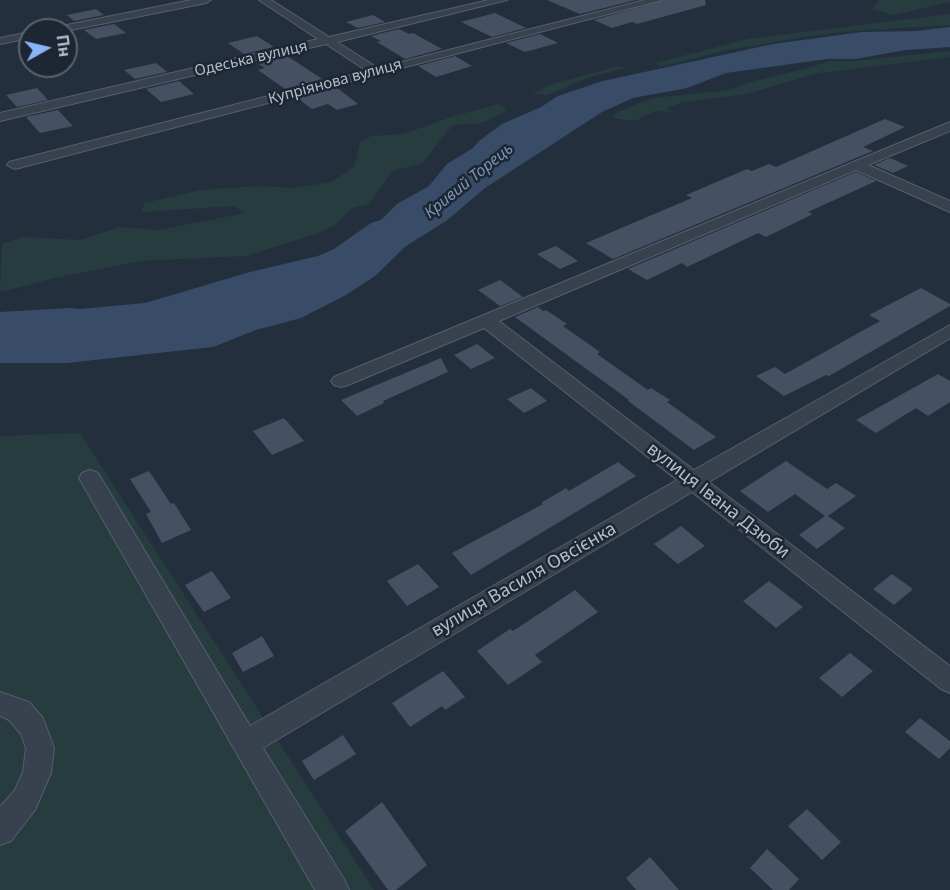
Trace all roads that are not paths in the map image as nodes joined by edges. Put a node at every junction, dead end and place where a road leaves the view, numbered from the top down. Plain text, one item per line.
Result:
1 (206, 0) edge
2 (264, 0) edge
3 (502, 0) edge
4 (649, 1) edge
5 (78, 26) edge
6 (18, 37) edge
7 (0, 41) edge
8 (329, 41) junction
9 (375, 71) junction
10 (0, 117) edge
11 (950, 126) edge
12 (14, 165) dead end
13 (856, 165) junction
14 (950, 207) edge
15 (486, 320) junction
16 (950, 330) edge
17 (341, 381) dead end
18 (90, 478) dead end
19 (693, 481) junction
20 (950, 681) edge
21 (0, 704) edge
22 (244, 744) junction
23 (0, 830) edge
24 (333, 890) edge

1 - 5 street
2 - 8 street
3 - 8 street, Одеська вулиця
4 - 9 street, Купріянова вулиця
6 - 7 street
8 - 9 street
8 - 10 street, Одеська вулиця
9 - 12 street, Купріянова вулиця
11 - 13 street
13 - 14 street
13 - 15 street
15 - 17 street
15 - 19 street, вулиця Івана Дзюби
16 - 19 street, вулиця Василя Овсієнка
18 - 22 street
19 - 20 street, вулиця Івана Дзюби
19 - 22 street, вулиця Василя Овсієнка
21 - 23 street
22 - 24 street

